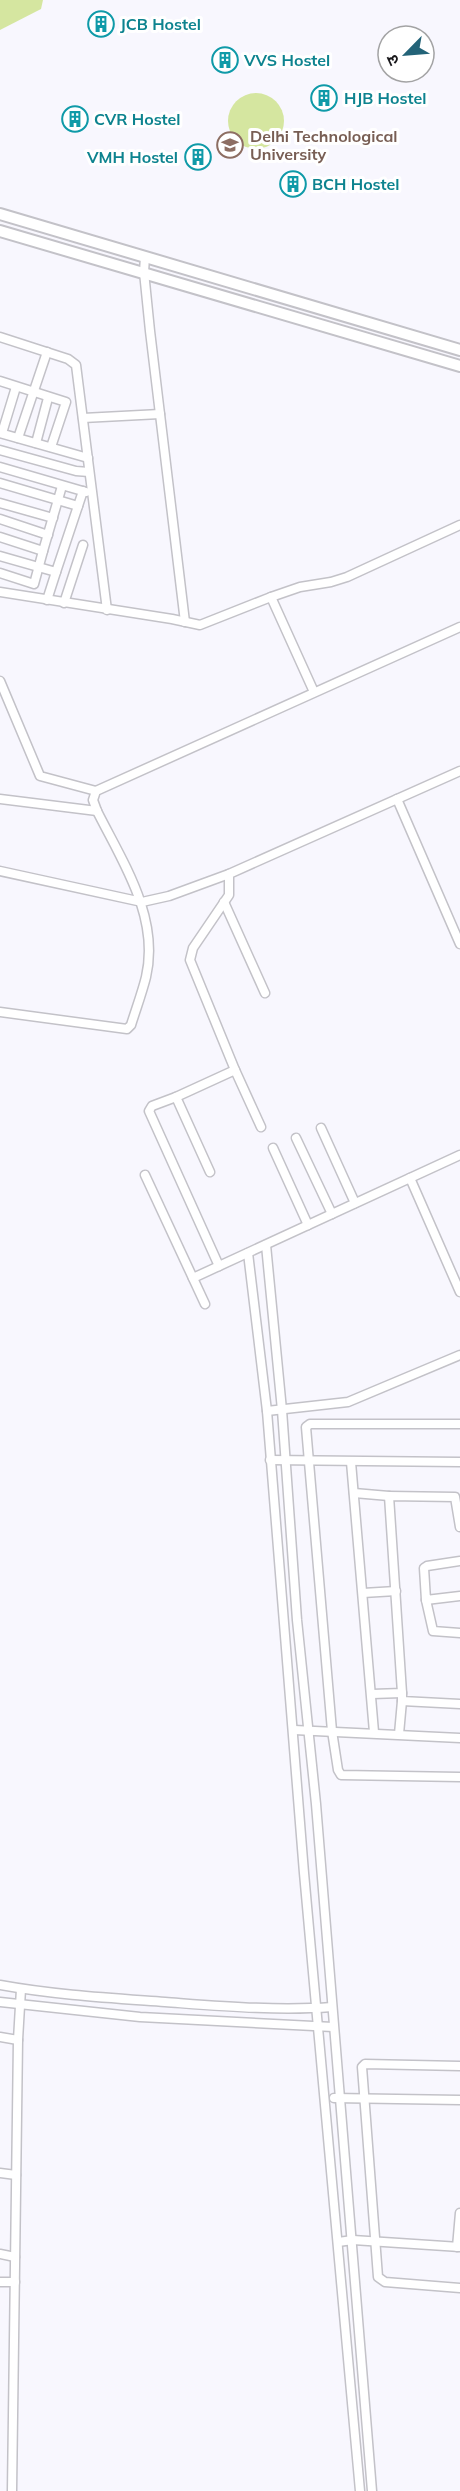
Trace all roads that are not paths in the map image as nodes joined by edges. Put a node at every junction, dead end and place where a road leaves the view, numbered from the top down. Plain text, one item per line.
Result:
1 (0, 214) edge
2 (0, 231) edge
3 (145, 257) junction
4 (144, 272) junction
5 (0, 338) edge
6 (460, 350) edge
7 (47, 352) junction
8 (460, 366) edge
9 (0, 381) edge
10 (16, 387) junction
11 (33, 393) junction
12 (48, 398) junction
13 (81, 398) junction
14 (66, 402) junction
15 (160, 414) junction
16 (83, 418) junction
17 (1, 433) edge
18 (18, 438) junction
19 (36, 443) junction
20 (51, 447) junction
21 (0, 450) edge
22 (88, 458) junction
23 (0, 467) edge
24 (89, 472) junction
25 (2, 483) edge
26 (62, 486) junction
27 (83, 491) junction
28 (92, 494) junction
29 (0, 501) edge
30 (58, 501) junction
31 (78, 506) junction
32 (53, 518) junction
33 (0, 519) edge
34 (460, 525) edge
35 (48, 535) junction
36 (0, 537) edge
37 (83, 545) dead end
38 (43, 551) junction
39 (0, 556) edge
40 (40, 568) junction
41 (56, 572) junction
42 (0, 573) edge
43 (34, 584) junction
44 (0, 592) edge
45 (29, 597) junction
46 (271, 597) junction
47 (47, 600) junction
48 (64, 603) junction
49 (107, 610) junction
50 (185, 622) junction
51 (460, 627) edge
52 (0, 681) edge
53 (315, 692) junction
54 (460, 771) edge
55 (96, 791) junction
56 (0, 798) edge
57 (397, 799) junction
58 (97, 811) junction
59 (0, 870) edge
60 (229, 877) junction
61 (141, 902) junction
62 (224, 902) junction
63 (460, 944) edge
64 (265, 993) dead end
65 (0, 1012) edge
66 (234, 1070) junction
67 (176, 1097) junction
68 (261, 1127) dead end
69 (321, 1128) dead end
70 (296, 1138) dead end
71 (273, 1148) dead end
72 (460, 1155) edge
73 (210, 1172) dead end
74 (145, 1175) dead end
75 (410, 1178) junction
76 (355, 1203) junction
77 (332, 1214) junction
78 (308, 1225) junction
79 (266, 1245) junction
80 (248, 1253) junction
81 (219, 1266) junction
82 (193, 1278) junction
83 (460, 1292) edge
84 (205, 1304) dead end
85 (460, 1355) edge
86 (282, 1410) junction
87 (267, 1411) junction
88 (460, 1424) edge
89 (270, 1460) junction
90 (284, 1462) junction
91 (309, 1462) junction
92 (351, 1462) junction
93 (460, 1462) edge
94 (354, 1493) junction
95 (389, 1496) junction
96 (458, 1497) edge
97 (460, 1527) edge
98 (460, 1561) edge
99 (396, 1591) junction
100 (363, 1593) junction
101 (460, 1596) edge
102 (426, 1600) junction
103 (460, 1633) edge
104 (372, 1694) junction
105 (402, 1697) junction
106 (460, 1704) edge
107 (294, 1730) junction
108 (308, 1731) junction
109 (332, 1731) junction
110 (374, 1732) junction
111 (399, 1734) junction
112 (460, 1738) edge
113 (460, 1777) edge
114 (0, 1985) edge
115 (21, 1989) junction
116 (0, 2002) edge
117 (19, 2006) junction
118 (332, 2007) junction
119 (318, 2008) junction
120 (333, 2027) junction
121 (319, 2028) junction
122 (0, 2037) edge
123 (18, 2040) junction
124 (460, 2066) edge
125 (326, 2098) junction
126 (338, 2098) junction
127 (364, 2098) junction
128 (460, 2100) edge
129 (0, 2173) edge
130 (16, 2175) junction
131 (460, 2213) edge
132 (353, 2240) junction
133 (339, 2242) junction
134 (374, 2242) junction
135 (459, 2247) edge
136 (0, 2254) edge
137 (15, 2257) junction
138 (0, 2282) edge
139 (15, 2282) junction
140 (460, 2288) edge
141 (12, 2491) edge
142 (360, 2491) edge
143 (372, 2491) edge

1 - 3 street
2 - 4 street
3 - 4 street
3 - 6 street
4 - 8 street
4 - 15 street
5 - 7 street
7 - 11 street
7 - 13 street
9 - 10 street
10 - 11 street
10 - 17 street
11 - 12 street
11 - 18 street
12 - 14 street
12 - 19 street
13 - 14 street
13 - 16 street
14 - 20 street
15 - 16 street
15 - 50 street
16 - 22 street
17 - 18 street
18 - 19 street
19 - 20 street
20 - 22 street
21 - 24 street
22 - 24 street
23 - 26 street
24 - 28 street
25 - 29 street
25 - 30 street
26 - 27 street
26 - 30 street
27 - 28 street
27 - 31 street
28 - 49 street
29 - 32 street
30 - 31 street
30 - 32 street
31 - 41 street
32 - 35 street
33 - 35 street
34 - 46 street
35 - 38 street
36 - 38 street
37 - 48 street
38 - 40 street
39 - 40 street
40 - 41 street
40 - 43 street
41 - 47 street
42 - 43 street
43 - 45 street
44 - 45 street
45 - 47 street
46 - 50 street
46 - 53 street
47 - 48 street
48 - 49 street
49 - 50 street
51 - 53 street
52 - 55 street
53 - 55 street
54 - 57 street
55 - 58 street
56 - 58 street
57 - 60 street
57 - 63 street
58 - 61 street
59 - 61 street
60 - 61 street
60 - 62 street
61 - 65 street
62 - 64 street
62 - 66 street
66 - 67 street
66 - 68 street
67 - 73 street
67 - 81 street
69 - 76 street
70 - 77 street
71 - 78 street
72 - 75 street
74 - 82 street
75 - 76 street
75 - 83 street
76 - 77 street
77 - 78 street
78 - 79 street
79 - 80 street
79 - 86 street
80 - 81 street
80 - 87 street
81 - 82 street
82 - 84 street
85 - 86 street
86 - 87 street
86 - 90 street
87 - 89 street
88 - 91 street
89 - 90 street
89 - 107 street
90 - 91 street
90 - 108 street
91 - 92 street
91 - 109 street
92 - 93 street
92 - 94 street
94 - 95 street
94 - 100 street
95 - 96 street
95 - 99 street
96 - 97 street
98 - 102 street
99 - 100 street
99 - 105 street
100 - 104 street
101 - 102 street
102 - 103 street
104 - 105 street
104 - 110 street
105 - 106 street
105 - 111 street
107 - 108 street
107 - 119 street
108 - 109 street
108 - 118 street
109 - 110 street
109 - 113 street
110 - 111 street
111 - 112 street
114 - 115 street
115 - 117 street
115 - 119 street
116 - 117 street
117 - 121 street
117 - 123 street
118 - 119 street
118 - 120 street
119 - 121 street
120 - 121 street
120 - 126 street
121 - 125 street
122 - 123 street
123 - 130 street
124 - 127 street
125 - 126 street
125 - 133 street
126 - 127 street
126 - 132 street
127 - 128 street
127 - 134 street
129 - 130 street
130 - 137 street
131 - 135 street
132 - 133 street
132 - 134 street
132 - 143 street
133 - 142 street
134 - 135 street
134 - 140 street
136 - 137 street
137 - 139 street
138 - 139 street
139 - 141 street

